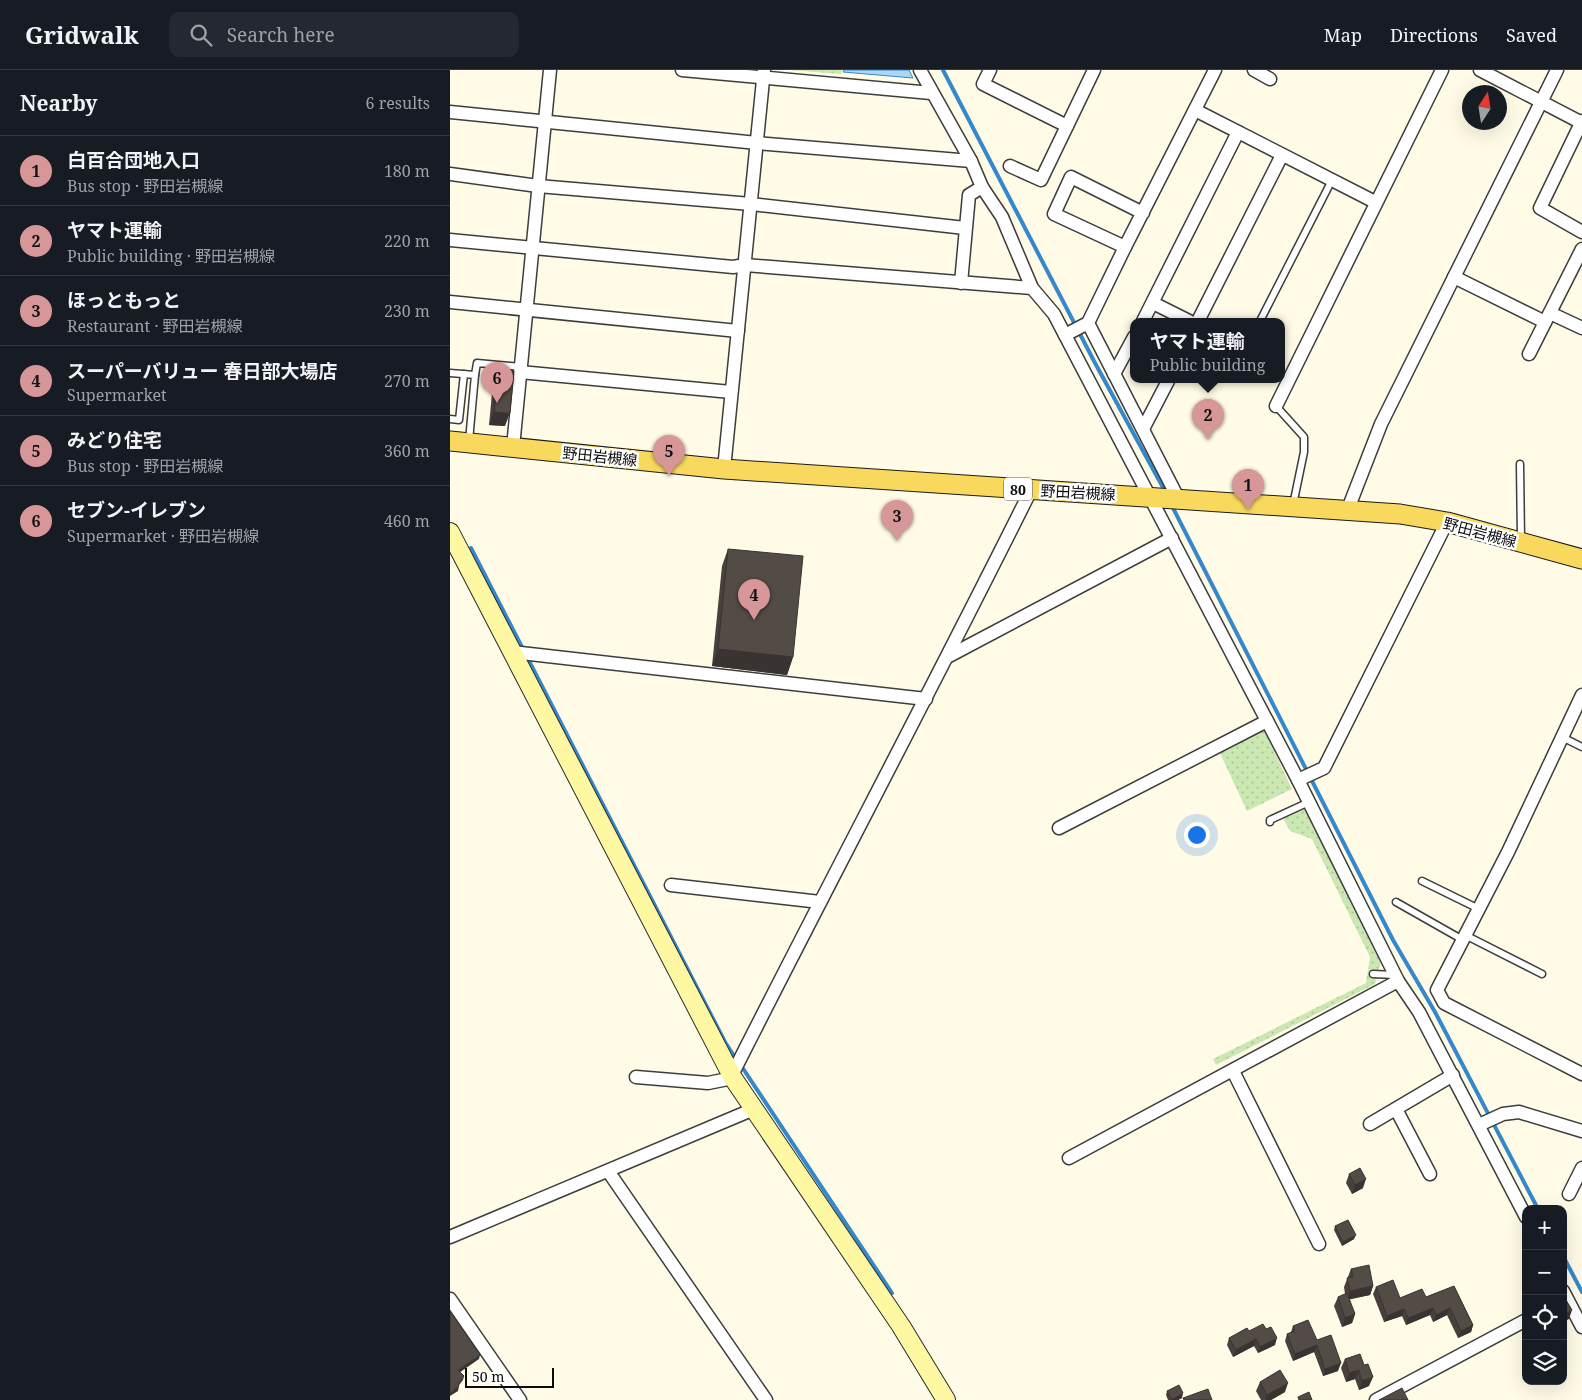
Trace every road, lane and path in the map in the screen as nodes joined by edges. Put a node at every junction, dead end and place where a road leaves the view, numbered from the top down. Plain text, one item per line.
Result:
1 (550, 70) edge
2 (682, 70) edge
3 (920, 70) edge
4 (990, 70) edge
5 (1094, 70) edge
6 (1215, 70) edge
7 (1254, 70) edge
8 (1442, 70) edge
9 (1480, 70) edge
10 (1557, 70) edge
11 (764, 74) edge
12 (1270, 78) dead end
13 (932, 93) junction
14 (1540, 102) junction
15 (1195, 110) junction
16 (450, 112) edge
17 (545, 122) junction
18 (1582, 122) edge
19 (1067, 126) junction
20 (1238, 132) junction
21 (757, 143) junction
22 (1282, 155) junction
23 (971, 161) junction
24 (1010, 166) dead end
25 (450, 174) edge
26 (1332, 180) junction
27 (538, 186) junction
28 (982, 187) junction
29 (1375, 202) junction
30 (751, 204) junction
31 (1143, 214) junction
32 (966, 228) junction
33 (1582, 232) edge
34 (450, 240) edge
35 (532, 247) junction
36 (1125, 247) junction
37 (1582, 249) edge
38 (744, 265) junction
39 (1454, 277) junction
40 (961, 283) junction
41 (1032, 288) junction
42 (450, 302) edge
43 (1153, 303) junction
44 (526, 309) junction
45 (1145, 318) edge
46 (1183, 318) edge
47 (1200, 318) edge
48 (1262, 318) edge
49 (1547, 318) junction
50 (1088, 323) junction
51 (1582, 328) edge
52 (738, 331) junction
53 (1065, 334) junction
54 (1130, 344) edge
55 (1529, 354) dead end
56 (520, 370) junction
57 (1286, 372) edge
58 (450, 373) edge
59 (464, 374) junction
60 (1114, 374) junction
61 (476, 375) junction
62 (1167, 383) edge
63 (1283, 383) edge
64 (732, 392) junction
65 (1276, 406) joint
66 (450, 419) edge
67 (1143, 430) junction
68 (459, 442) edge
69 (513, 447) junction
70 (1520, 464) dead end
71 (724, 469) junction
72 (1031, 490) junction
73 (1150, 496) junction
74 (1178, 498) junction
75 (1293, 505) junction
76 (1348, 509) junction
77 (1447, 522) junction
78 (450, 532) edge
79 (1172, 538) junction
80 (1521, 542) junction
81 (1582, 559) edge
82 (514, 653) junction
83 (949, 656) junction
84 (1582, 695) edge
85 (926, 699) junction
86 (1267, 720) junction
87 (1562, 737) junction
88 (1582, 747) edge
89 (1298, 780) junction
90 (1309, 802) junction
91 (1270, 822) dead end
92 (1058, 828) dead end
93 (1422, 881) dead end
94 (671, 885) dead end
95 (820, 902) junction
96 (1396, 902) dead end
97 (1479, 909) junction
98 (1464, 938) junction
99 (1373, 974) dead end
100 (1542, 974) dead end
101 (1397, 978) junction
102 (1233, 1071) junction
103 (734, 1074) junction
104 (1582, 1074) edge
105 (1453, 1075) junction
106 (636, 1078) dead end
107 (754, 1109) junction
108 (1396, 1109) junction
109 (1370, 1124) dead end
110 (1479, 1124) junction
111 (1582, 1130) edge
112 (1069, 1158) dead end
113 (1582, 1168) edge
114 (608, 1171) junction
115 (1430, 1174) dead end
116 (1570, 1194) dead end
117 (1522, 1209) edge
118 (450, 1237) edge
119 (1319, 1244) dead end
120 (450, 1299) edge
121 (1567, 1301) edge
122 (1522, 1322) edge
123 (1582, 1327) edge
124 (520, 1400) edge
125 (766, 1400) edge
126 (946, 1400) edge
127 (1376, 1400) edge

1 - 17 street
2 - 11 street
3 - 13 street
4 - 19 street
5 - 19 street
6 - 15 street
7 - 12 street
8 - 29 street
9 - 14 street
10 - 14 street
11 - 13 street
11 - 21 street
13 - 23 street
14 - 18 street
14 - 39 street
15 - 20 street
15 - 31 street
16 - 17 street
17 - 21 street
17 - 27 street
18 - 33 street
19 - 24 street
20 - 22 street
20 - 43 street
21 - 23 street
21 - 30 street
22 - 26 street
22 - 47 street
23 - 28 street
25 - 27 street
26 - 29 street
26 - 48 lane
27 - 30 street
27 - 35 street
28 - 32 street
28 - 41 street
29 - 57 street
30 - 32 street
30 - 38 street
31 - 36 street
31 - 36 street
32 - 40 street
34 - 35 street
35 - 38 street
35 - 44 street
36 - 50 street
37 - 49 street
38 - 40 street
38 - 52 street
39 - 49 street
39 - 76 street
40 - 41 street
41 - 53 street
42 - 44 street
43 - 45 street
43 - 46 street
44 - 52 street
44 - 56 street
49 - 51 street
49 - 55 street
50 - 53 street
50 - 60 street
52 - 64 street
53 - 73 street
54 - 60 street
56 - 61 lane
56 - 64 street
56 - 69 street
58 - 59 lane
59 - 61 lane
59 - 66 lane
60 - 67 street
61 - 68 lane
62 - 67 street
63 - 65 street
64 - 71 street
65 - 75 lane
67 - 74 street
68 - 69 main road, 野田岩槻線 / 80
69 - 71 main road, 野田岩槻線 / 80
70 - 80 lane
71 - 72 main road, 野田岩槻線 / 80
72 - 73 main road, 野田岩槻線 / 80
72 - 83 street
73 - 74 main road, 野田岩槻線 / 80
73 - 79 street
74 - 75 main road, 野田岩槻線 / 80
75 - 76 main road, 野田岩槻線 / 80
76 - 77 main road, 野田岩槻線 / 80
77 - 80 main road, 野田岩槻線 / 80
77 - 89 street
78 - 82 street
79 - 83 street
79 - 86 street
80 - 81 main road, 野田岩槻線 / 80
82 - 85 street
82 - 103 street
83 - 85 street
84 - 87 street
85 - 95 street
86 - 89 street
86 - 92 street
87 - 88 lane
87 - 97 street
89 - 90 street
90 - 91 lane
90 - 101 street
93 - 97 lane
94 - 95 street
95 - 103 street
96 - 98 lane
97 - 98 street
98 - 100 lane
98 - 104 street
99 - 101 lane
101 - 102 street
101 - 105 street
102 - 112 street
102 - 119 street
103 - 106 street
103 - 107 street
105 - 108 street
105 - 110 street
107 - 114 street
107 - 126 street
108 - 109 street
108 - 115 street
110 - 111 street
110 - 117 street
113 - 116 street
114 - 118 street
114 - 125 street
120 - 124 street
121 - 123 street
122 - 127 street

